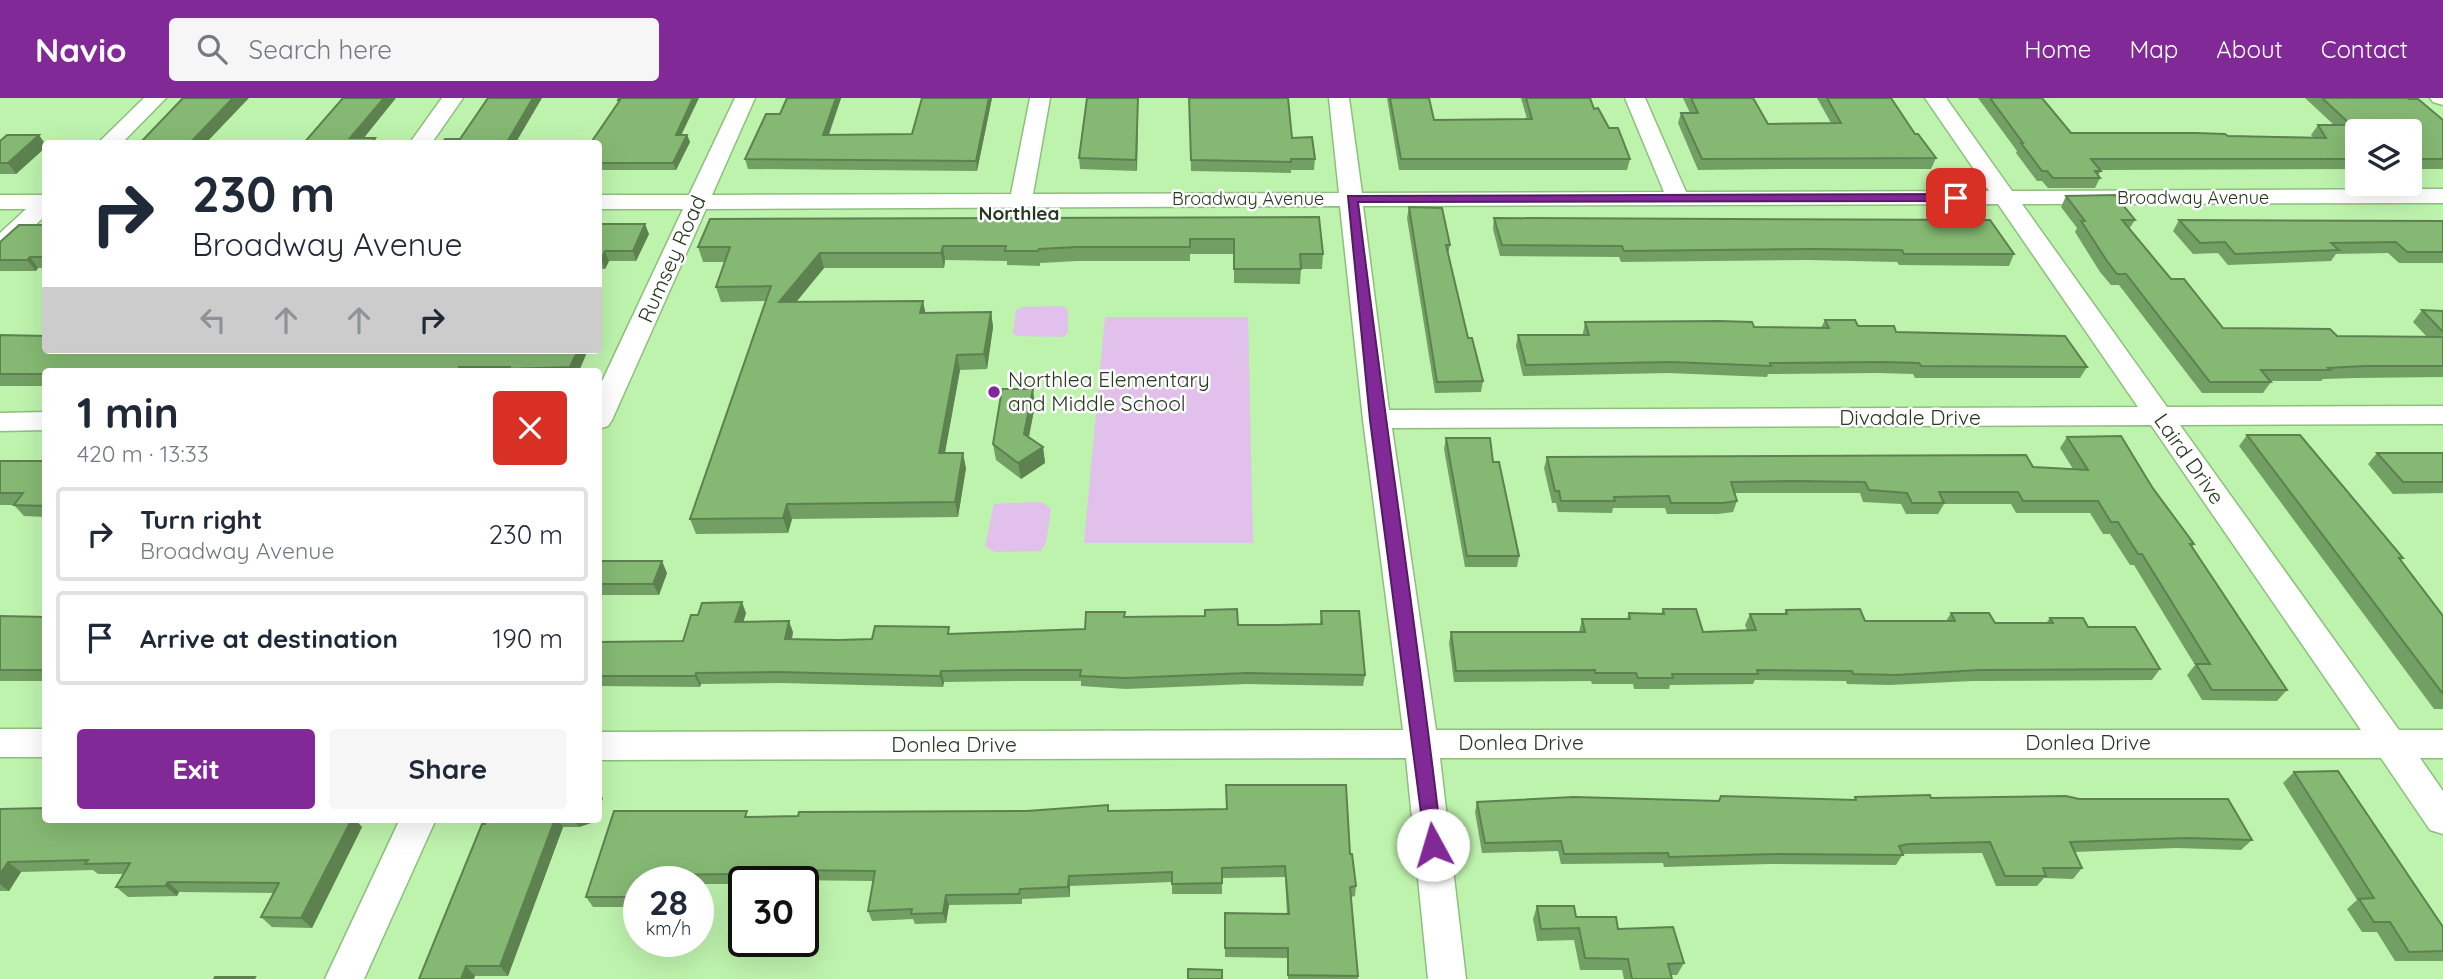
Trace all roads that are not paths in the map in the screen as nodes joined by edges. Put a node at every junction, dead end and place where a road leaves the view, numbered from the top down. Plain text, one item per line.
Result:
1 (156, 98) edge
2 (453, 98) edge
3 (745, 98) edge
4 (1040, 98) edge
5 (1339, 98) edge
6 (1635, 98) edge
7 (1935, 98) edge
8 (112, 140) edge
9 (423, 140) edge
10 (2443, 196) edge
11 (1352, 198) junction
12 (2006, 198) junction
13 (1021, 199) junction
14 (1678, 199) junction
15 (0, 202) edge
16 (42, 202) edge
17 (602, 202) edge
18 (698, 202) junction
19 (42, 206) edge
20 (0, 246) edge
21 (602, 413) edge
22 (2443, 415) edge
23 (2160, 417) junction
24 (1377, 420) junction
25 (42, 421) edge
26 (0, 422) edge
27 (0, 743) edge
28 (42, 743) edge
29 (1422, 744) junction
30 (2390, 744) junction
31 (2443, 744) edge
32 (602, 746) edge
33 (2443, 819) edge
34 (416, 823) edge
35 (344, 979) edge
36 (1447, 979) edge

1 - 8 street
2 - 9 street
3 - 18 street, Rumsey Road
4 - 13 street
5 - 11 street
6 - 14 street
7 - 12 street, Laird Drive
10 - 12 street, Broadway Avenue
11 - 13 street, Broadway Avenue
11 - 14 street, Broadway Avenue
11 - 24 street
12 - 14 street, Broadway Avenue
12 - 23 street, Laird Drive
13 - 18 street, Broadway Avenue
15 - 16 street
17 - 18 street, Broadway Avenue
18 - 21 street, Rumsey Road
19 - 20 street
22 - 23 street, Divadale Drive
23 - 24 street, Divadale Drive
23 - 30 street, Laird Drive
24 - 29 street
25 - 26 street
27 - 28 street
29 - 30 street, Donlea Drive
29 - 32 street, Donlea Drive
29 - 36 street
30 - 31 street, Donlea Drive
30 - 33 street, Laird Drive
34 - 35 street

